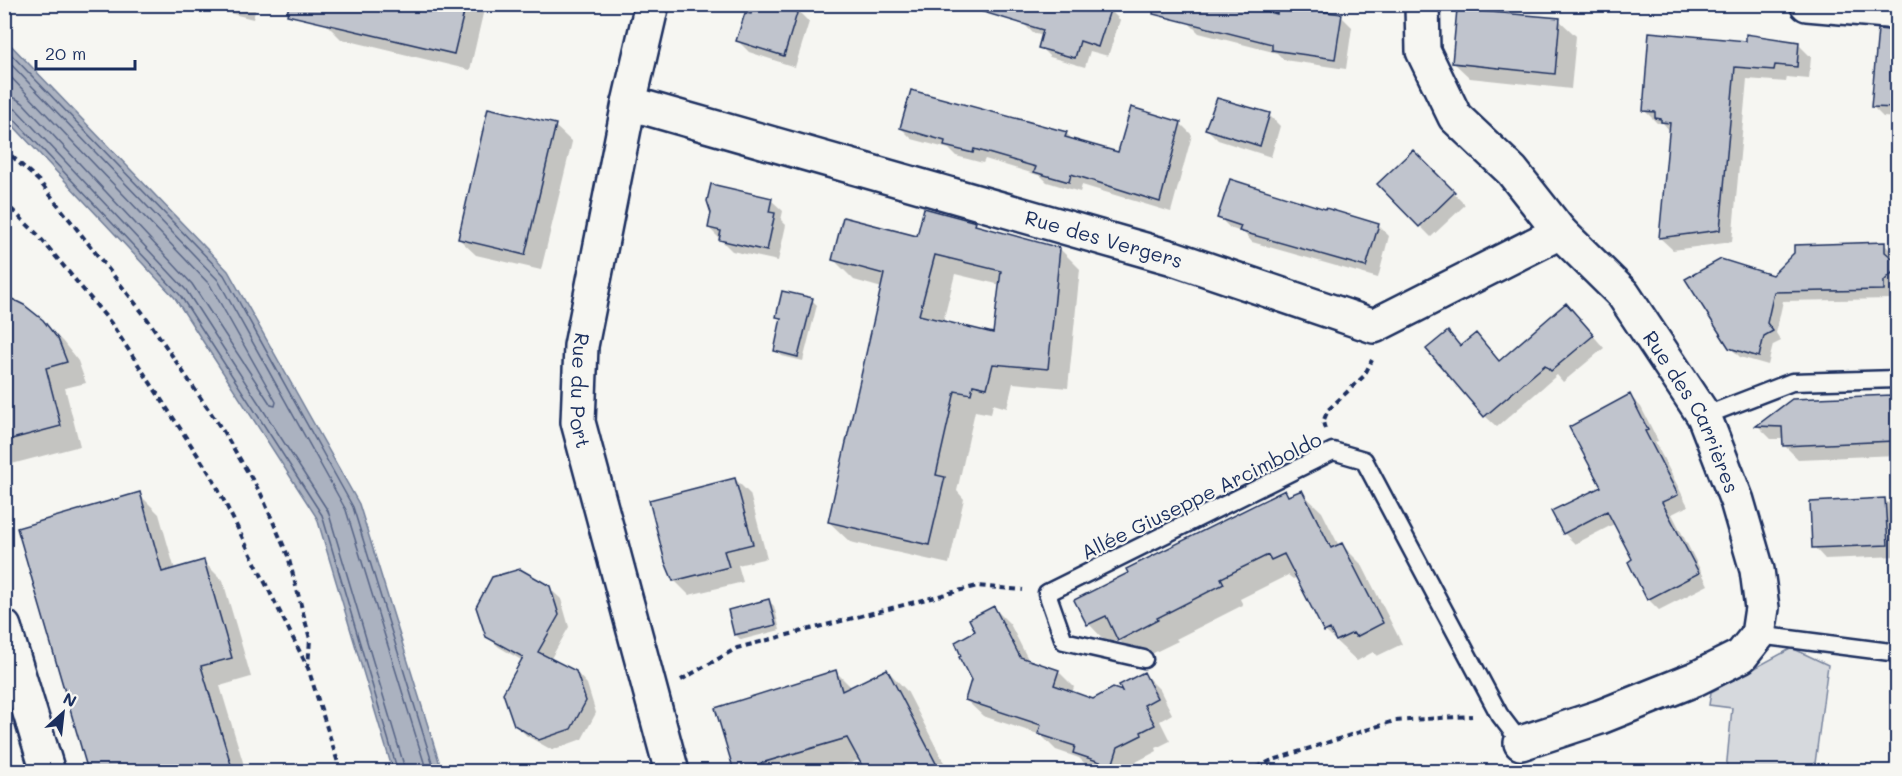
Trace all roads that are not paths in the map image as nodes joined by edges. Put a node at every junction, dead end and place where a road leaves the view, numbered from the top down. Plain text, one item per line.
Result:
1 (652, 4) edge
2 (1422, 4) edge
3 (1807, 4) edge
4 (1898, 12) edge
5 (628, 103) junction
6 (1560, 232) junction
7 (1898, 379) edge
8 (1704, 417) junction
9 (4, 627) edge
10 (1758, 635) junction
11 (1898, 653) edge
12 (1144, 659) dead end
13 (1521, 743) joint
14 (48, 771) edge
15 (672, 771) edge

1 - 5 street, Rue du Port
2 - 6 street, Rue des Carrières
3 - 4 street
5 - 6 street, Rue des Vergers
5 - 15 street, Rue du Port
6 - 8 street, Rue des Carrières
7 - 8 lane
8 - 10 street, Rue des Carrières
9 - 14 street
10 - 11 lane
10 - 13 street
12 - 13 lane, Allée Giuseppe Arcimboldo

